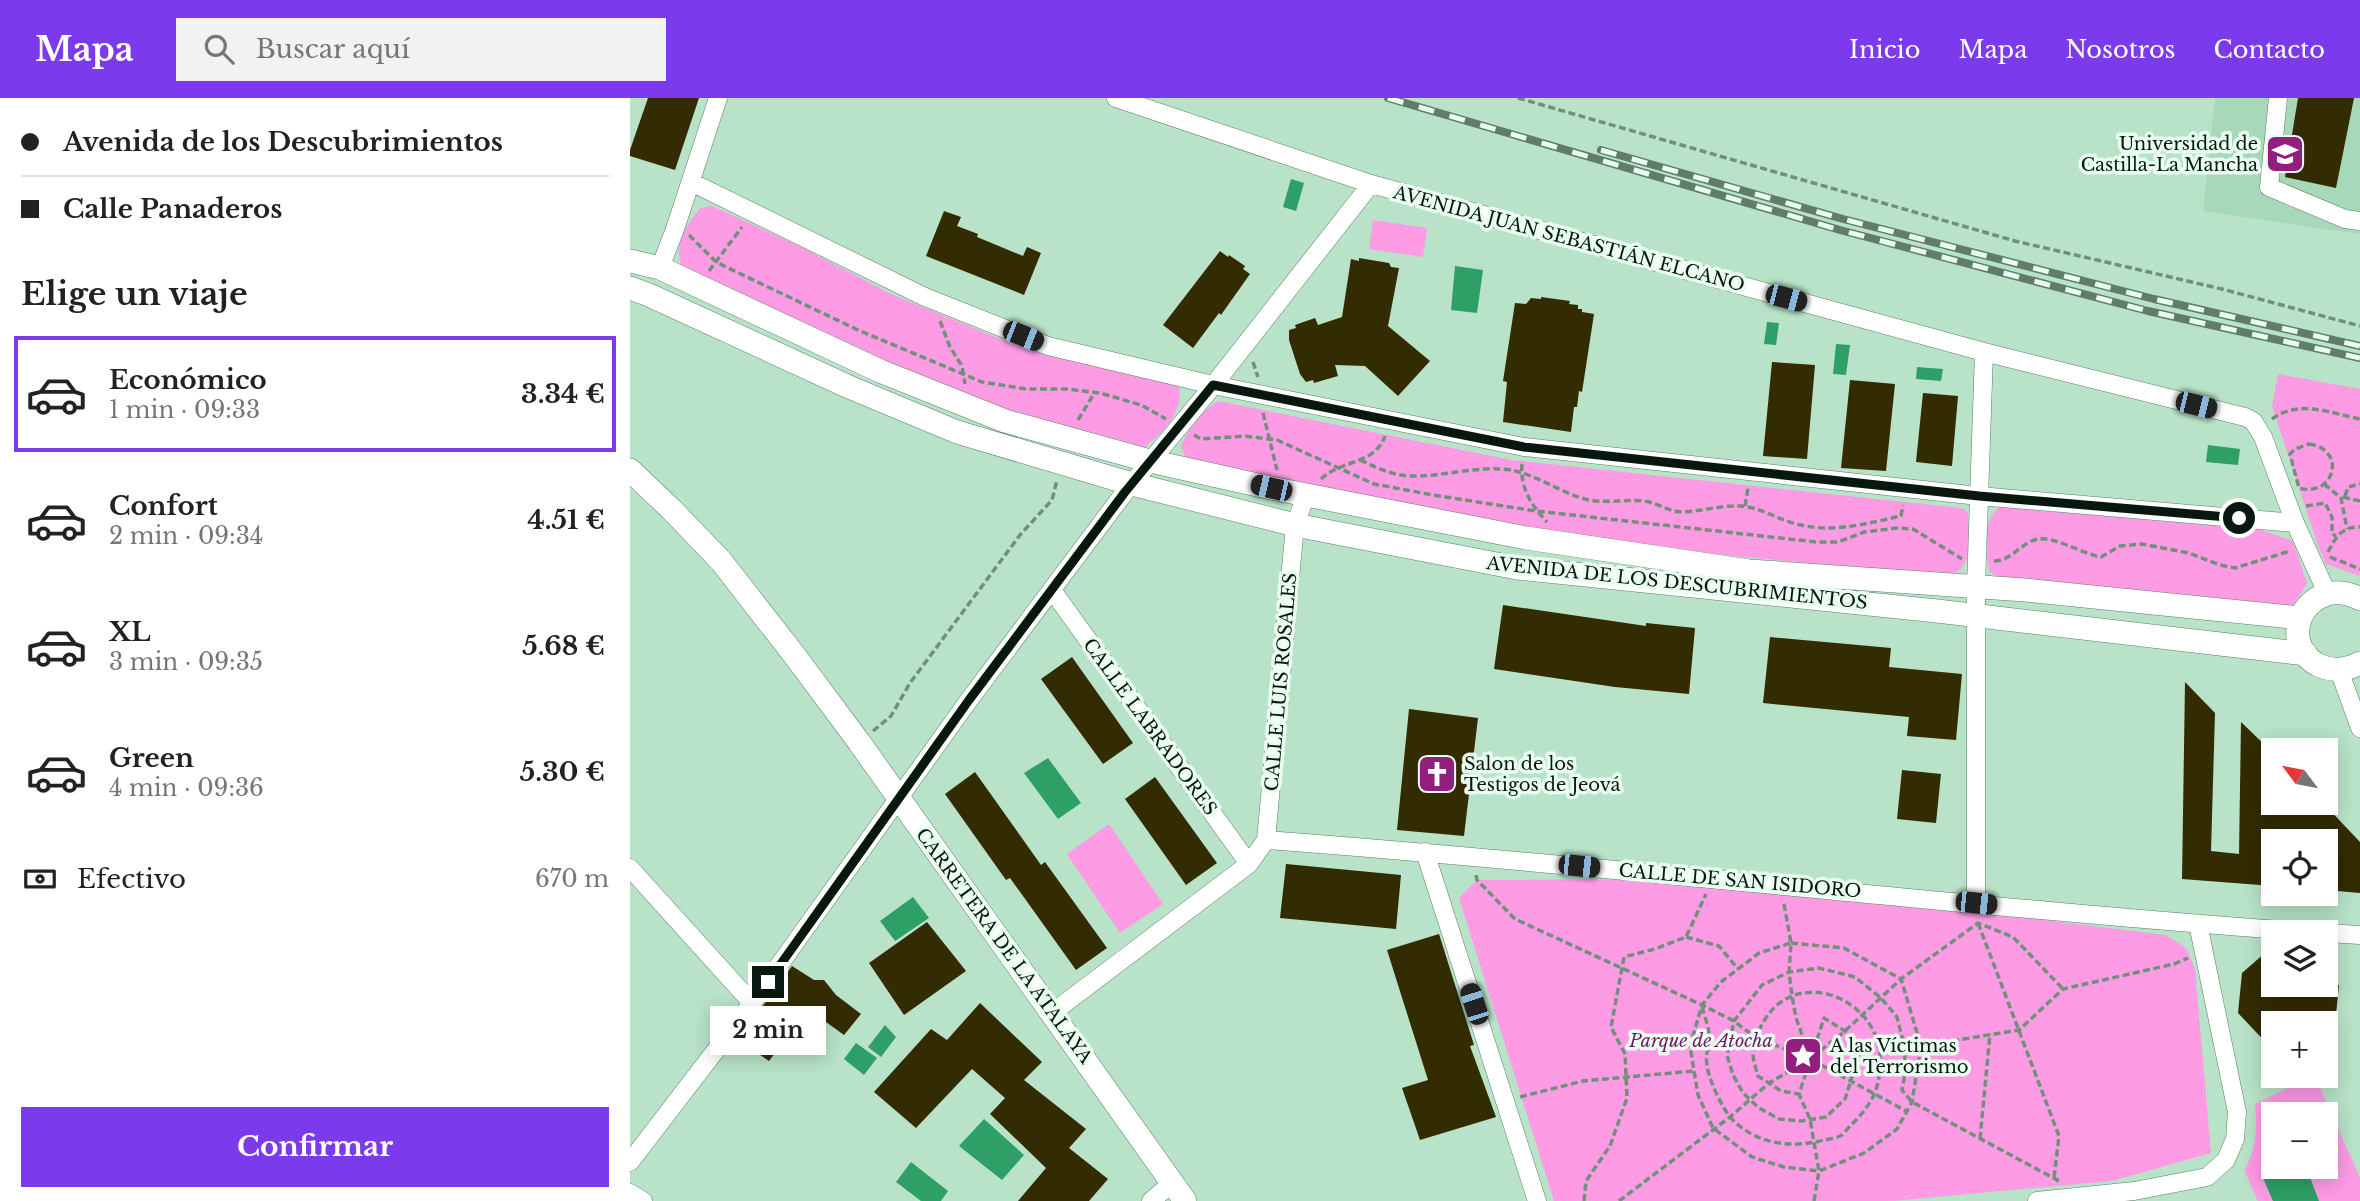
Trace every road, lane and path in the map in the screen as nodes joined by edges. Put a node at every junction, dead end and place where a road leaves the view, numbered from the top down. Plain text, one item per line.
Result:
1 (718, 98) edge
2 (1116, 98) edge
3 (1518, 98) edge
4 (2278, 98) edge
5 (691, 182) junction
6 (1371, 184) junction
7 (753, 212) junction
8 (2360, 221) edge
9 (675, 229) junction
10 (630, 261) edge
11 (716, 261) junction
12 (660, 268) junction
13 (697, 286) junction
14 (630, 288) edge
15 (947, 306) junction
16 (2360, 326) edge
17 (1984, 352) junction
18 (964, 375) junction
19 (1213, 385) junction
20 (1095, 392) junction
21 (957, 402) junction
22 (2360, 419) edge
23 (1390, 420) junction
24 (1181, 425) junction
25 (2259, 429) junction
26 (1068, 438) junction
27 (1524, 447) junction
28 (1360, 460) junction
29 (1150, 461) junction
30 (1060, 464) junction
31 (1337, 469) junction
32 (630, 470) edge
33 (1521, 473) junction
34 (1132, 484) junction
35 (2324, 484) junction
36 (2360, 484) edge
37 (1906, 489) junction
38 (1310, 496) junction
39 (1979, 496) junction
40 (2343, 497) junction
41 (2360, 501) edge
42 (1536, 511) junction
43 (2293, 517) junction
44 (1295, 525) junction
45 (2347, 528) dead end
46 (2336, 536) dead end
47 (1544, 541) junction
48 (2306, 546) junction
49 (1977, 560) junction
50 (2360, 569) edge
51 (1976, 587) junction
52 (1052, 590) junction
53 (2327, 593) junction
54 (2360, 598) edge
55 (1977, 616) junction
56 (2300, 618) junction
57 (2305, 654) junction
58 (2350, 666) edge
59 (2360, 728) edge
60 (859, 742) junction
61 (899, 799) junction
62 (1266, 839) junction
63 (1425, 852) junction
64 (1472, 856) junction
65 (1249, 864) junction
66 (630, 868) edge
67 (1714, 879) junction
68 (1780, 885) junction
69 (1976, 903) junction
70 (1978, 923) junction
71 (2197, 924) junction
72 (2261, 929) edge
73 (2338, 934) edge
74 (2360, 936) edge
75 (1686, 937) junction
76 (1791, 943) junction
77 (2203, 951) junction
78 (1621, 968) junction
79 (1738, 969) junction
80 (1789, 972) junction
81 (1901, 979) junction
82 (2063, 989) junction
83 (1792, 996) junction
84 (1881, 998) junction
85 (752, 1003) junction
86 (1702, 1005) junction
87 (1052, 1013) junction
88 (1861, 1015) junction
89 (1734, 1021) junction
90 (2019, 1030) junction
91 (1844, 1031) junction
92 (1990, 1034) junction
93 (1755, 1037) junction
94 (1921, 1046) junction
95 (1811, 1059) junction
96 (1694, 1070) junction
97 (1626, 1077) junction
98 (1852, 1082) junction
99 (1769, 1083) junction
100 (1875, 1093) junction
101 (1799, 1094) junction
102 (1518, 1098) dead end
103 (1750, 1100) junction
104 (1912, 1102) junction
105 (1907, 1111) junction
106 (1730, 1117) junction
107 (1810, 1119) junction
108 (1713, 1128) junction
109 (1980, 1139) junction
110 (1813, 1143) junction
111 (630, 1162) edge
112 (1819, 1171) junction
113 (2054, 1178) junction
114 (1179, 1192) edge
115 (630, 1193) edge
116 (2089, 1198) edge
117 (643, 1201) edge
118 (1151, 1201) edge
119 (1537, 1201) edge
120 (1584, 1201) edge
121 (1619, 1201) edge
122 (1814, 1201) edge
123 (2037, 1201) edge

1 - 5 street
2 - 6 street, AVENIDA JUAN SEBASTIÁN ELCANO
3 - 16 path
4 - 8 street
5 - 7 street
5 - 9 street
6 - 17 street, AVENIDA JUAN SEBASTIÁN ELCANO
6 - 19 street
7 - 11 path
7 - 15 street
9 - 11 path
9 - 12 street
10 - 12 street, AVENIDA DE LOS DESCUBRIMIENTOS
11 - 13 path
11 - 18 path
12 - 13 street, AVENIDA DE LOS DESCUBRIMIENTOS
13 - 21 street, AVENIDA DE LOS DESCUBRIMIENTOS
14 - 30 street, AVENIDA DE LOS DESCUBRIMIENTOS
15 - 18 path
15 - 19 street
17 - 25 street, AVENIDA JUAN SEBASTIÁN ELCANO
17 - 39 street
18 - 20 path
18 - 21 path
19 - 23 street
19 - 24 street
20 - 24 path
20 - 26 path
21 - 26 street, AVENIDA DE LOS DESCUBRIMIENTOS
22 - 25 path
23 - 27 street
23 - 28 path
24 - 29 street
24 - 31 path
25 - 43 street
26 - 29 street, AVENIDA DE LOS DESCUBRIMIENTOS
27 - 33 path
27 - 37 street
28 - 31 path
28 - 33 path
29 - 34 street
29 - 38 street, AVENIDA DE LOS DESCUBRIMIENTOS
30 - 34 street, AVENIDA DE LOS DESCUBRIMIENTOS
30 - 60 path
31 - 38 path
31 - 42 path
32 - 60 street, CARRETERA DE LA ATALAYA
33 - 37 path
33 - 42 path
34 - 44 street, AVENIDA DE LOS DESCUBRIMIENTOS
34 - 52 street
35 - 35 path
35 - 40 path
36 - 40 path
37 - 39 street
38 - 44 street, CALLE LUIS ROSALES
38 - 47 street, AVENIDA DE LOS DESCUBRIMIENTOS
39 - 43 street
39 - 49 street
40 - 41 path
40 - 45 path
42 - 47 path
42 - 49 path
43 - 46 path
43 - 48 street
44 - 55 street, AVENIDA DE LOS DESCUBRIMIENTOS
44 - 62 street, CALLE LUIS ROSALES
47 - 51 street, AVENIDA DE LOS DESCUBRIMIENTOS
48 - 49 path
48 - 50 path
48 - 53 street
49 - 51 street
51 - 55 street
51 - 56 street, AVENIDA DE LOS DESCUBRIMIENTOS
52 - 61 street
52 - 65 street, CALLE LABRADORES
53 - 54 street
53 - 56 street
55 - 57 street, AVENIDA DE LOS DESCUBRIMIENTOS
55 - 69 street
56 - 57 street
57 - 58 street
58 - 59 street
60 - 61 street, CARRETERA DE LA ATALAYA
61 - 85 street
61 - 87 street, CARRETERA DE LA ATALAYA
62 - 63 street, CALLE DE SAN ISIDORO
62 - 65 street
63 - 64 street, CALLE DE SAN ISIDORO
63 - 119 street
64 - 67 street, CALLE DE SAN ISIDORO
64 - 78 path
65 - 87 street
66 - 85 street
67 - 68 street, CALLE DE SAN ISIDORO
67 - 75 path
68 - 69 street, CALLE DE SAN ISIDORO
68 - 76 path
69 - 70 path
69 - 71 street, CALLE DE SAN ISIDORO
70 - 81 path
70 - 82 path
70 - 90 path
71 - 72 street, CALLE DE SAN ISIDORO
71 - 77 street
73 - 74 street, CALLE DE SAN ISIDORO
75 - 78 path
75 - 79 path
76 - 79 path
76 - 80 path
76 - 81 path
77 - 82 path
77 - 116 street
78 - 86 path
78 - 97 path
79 - 86 path
80 - 83 path
80 - 84 path
80 - 89 path
81 - 84 path
81 - 94 path
82 - 90 path
83 - 88 path
83 - 93 path
83 - 95 path
84 - 88 path
84 - 104 path
85 - 111 street
86 - 89 path
86 - 96 path
86 - 106 path
87 - 114 street, CARRETERA DE LA ATALAYA
88 - 91 path
88 - 100 path
89 - 93 path
89 - 103 path
90 - 92 path
90 - 113 path
91 - 95 path
91 - 95 path
91 - 98 path
92 - 94 path
92 - 109 path
93 - 95 path
93 - 99 path
94 - 104 path
95 - 98 path
95 - 99 path
95 - 101 path
96 - 97 path
96 - 108 path
97 - 102 path
97 - 120 path
98 - 100 path
98 - 107 path
99 - 101 path
99 - 103 path
100 - 105 path
100 - 110 path
101 - 107 path
103 - 106 path
103 - 107 path
104 - 105 path
104 - 109 path
105 - 112 path
106 - 108 path
106 - 110 path
107 - 110 path
108 - 112 path
108 - 121 path
109 - 113 path
110 - 112 path
112 - 122 path
113 - 116 path
114 - 118 street
115 - 117 street
116 - 123 street

